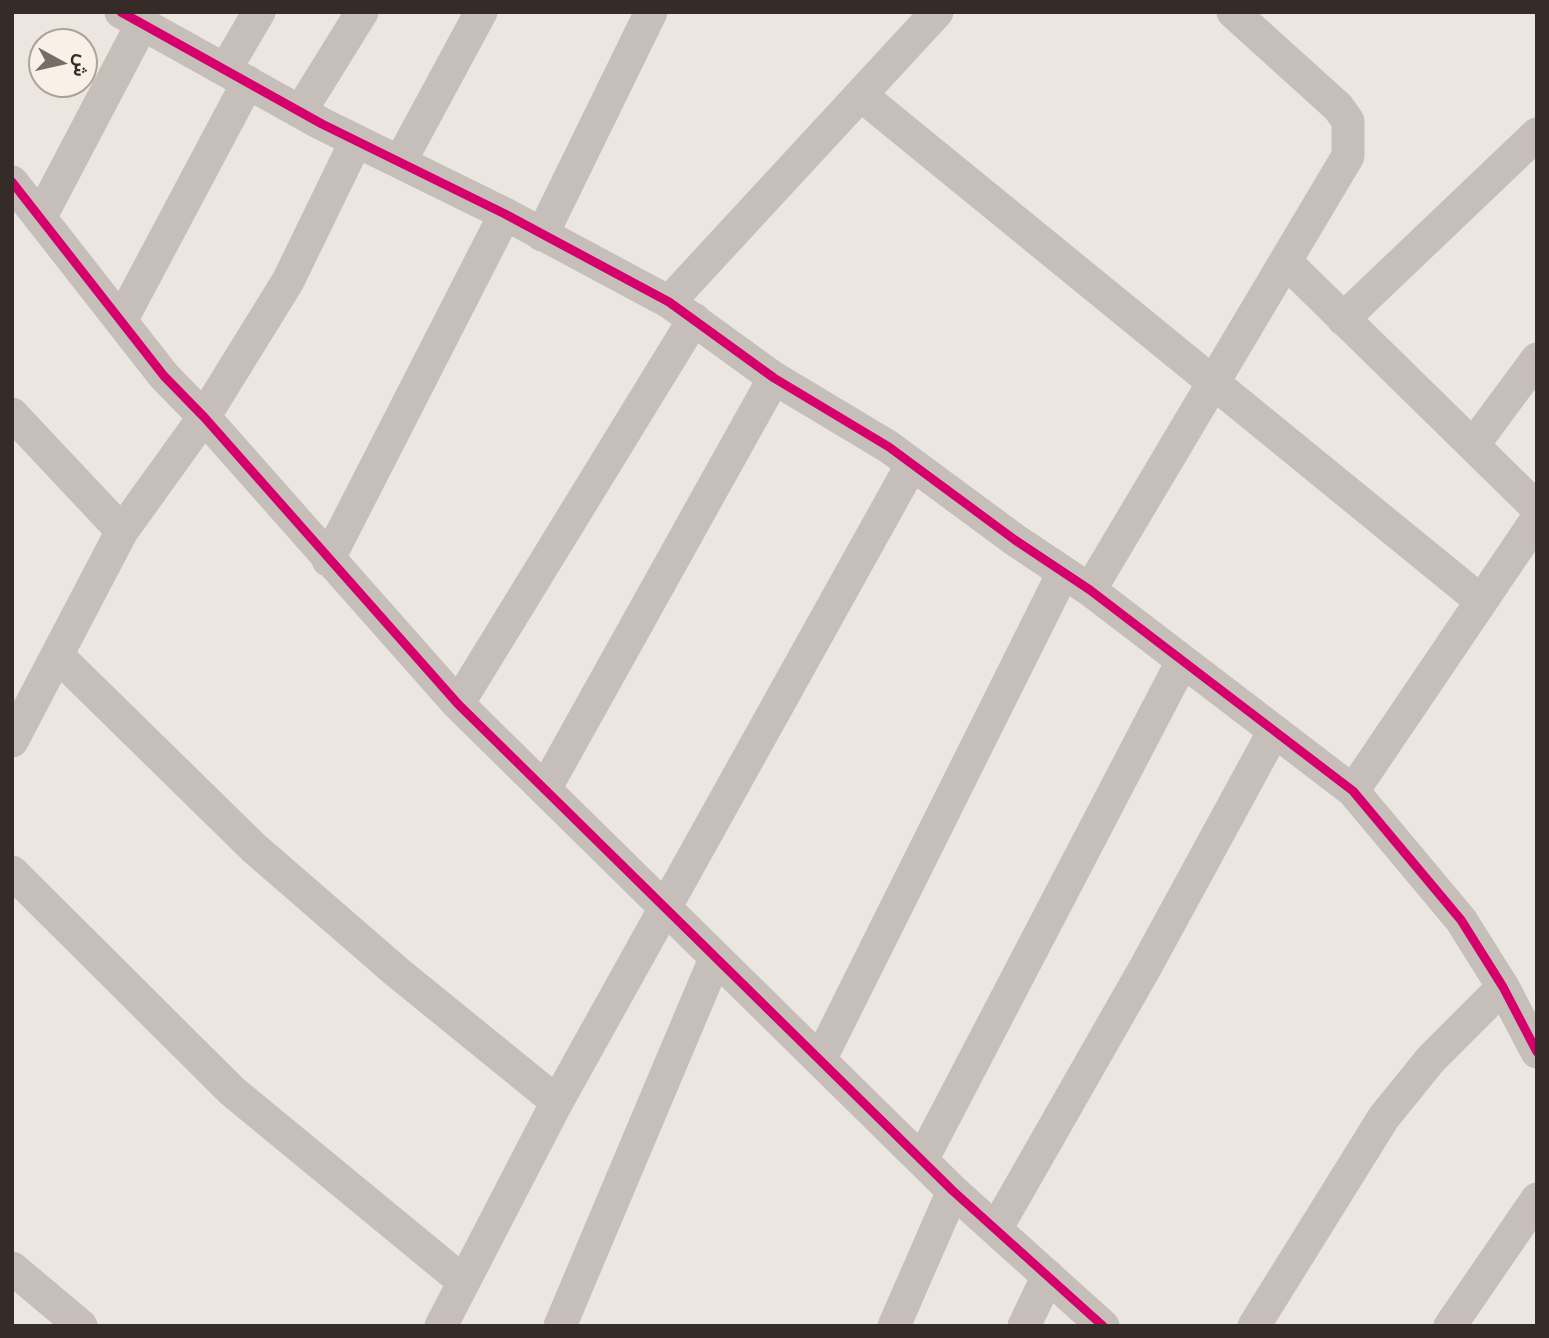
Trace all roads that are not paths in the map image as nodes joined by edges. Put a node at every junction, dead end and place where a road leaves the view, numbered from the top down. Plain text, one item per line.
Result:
1 (259, 12) edge
2 (362, 12) edge
3 (481, 12) edge
4 (651, 12) edge
5 (937, 12) edge
6 (1233, 12) edge
7 (132, 18) edge
8 (237, 76) junction
9 (862, 96) junction
10 (300, 112) junction
11 (1537, 134) edge
12 (356, 141) junction
13 (400, 162) junction
14 (12, 183) edge
15 (505, 214) junction
16 (40, 218) junction
17 (542, 235) junction
18 (1286, 263) junction
19 (681, 311) junction
20 (1343, 319) junction
21 (121, 321) junction
22 (1537, 359) edge
23 (775, 379) junction
24 (1215, 383) junction
25 (12, 414) edge
26 (204, 416) junction
27 (1474, 444) junction
28 (912, 464) junction
29 (1537, 508) edge
30 (1537, 519) edge
31 (122, 531) junction
32 (328, 560) junction
33 (1077, 582) junction
34 (1481, 601) junction
35 (57, 655) junction
36 (1182, 662) junction
37 (458, 704) junction
38 (1274, 732) junction
39 (12, 741) edge
40 (545, 789) junction
41 (1353, 791) junction
42 (12, 872) edge
43 (666, 908) junction
44 (715, 959) junction
45 (1503, 987) junction
46 (1537, 1052) edge
47 (821, 1058) junction
48 (557, 1102) junction
49 (922, 1160) junction
50 (953, 1191) junction
51 (1537, 1199) edge
52 (996, 1229) junction
53 (12, 1268) edge
54 (1048, 1276) junction
55 (464, 1282) junction
56 (80, 1326) edge
57 (441, 1326) edge
58 (560, 1326) edge
59 (894, 1326) edge
60 (1024, 1326) edge
61 (1103, 1326) edge
62 (1254, 1326) edge
63 (1450, 1326) edge

1 - 8 street
2 - 10 street
3 - 13 street
4 - 17 street
5 - 9 street
6 - 18 street
7 - 8 street
7 - 16 street
8 - 10 street
8 - 21 street
9 - 19 street
9 - 24 street
10 - 12 street
11 - 20 street
12 - 13 street
12 - 26 street
13 - 15 street
14 - 16 street
15 - 17 street
15 - 32 street
16 - 21 street
17 - 19 street
18 - 20 street
18 - 24 street
19 - 23 street
19 - 37 street
20 - 27 street
21 - 26 street
22 - 27 street
23 - 28 street
23 - 40 street
24 - 33 street
24 - 34 street
25 - 31 street
26 - 31 street
26 - 32 street
27 - 29 street
28 - 33 street
28 - 43 street
30 - 34 street
31 - 35 street
32 - 37 street
33 - 36 street
33 - 47 street
34 - 41 street
35 - 39 street
35 - 48 street
36 - 38 street
36 - 49 street
37 - 40 street
38 - 41 street
38 - 52 street
40 - 43 street
41 - 45 street
42 - 55 street
43 - 44 street
43 - 48 street
44 - 47 street
44 - 58 street
45 - 46 street
45 - 62 street
47 - 49 street
48 - 55 street
49 - 50 street
50 - 52 street
50 - 59 street
51 - 63 street
52 - 54 street
53 - 56 street
54 - 60 street
54 - 61 street
55 - 57 street

